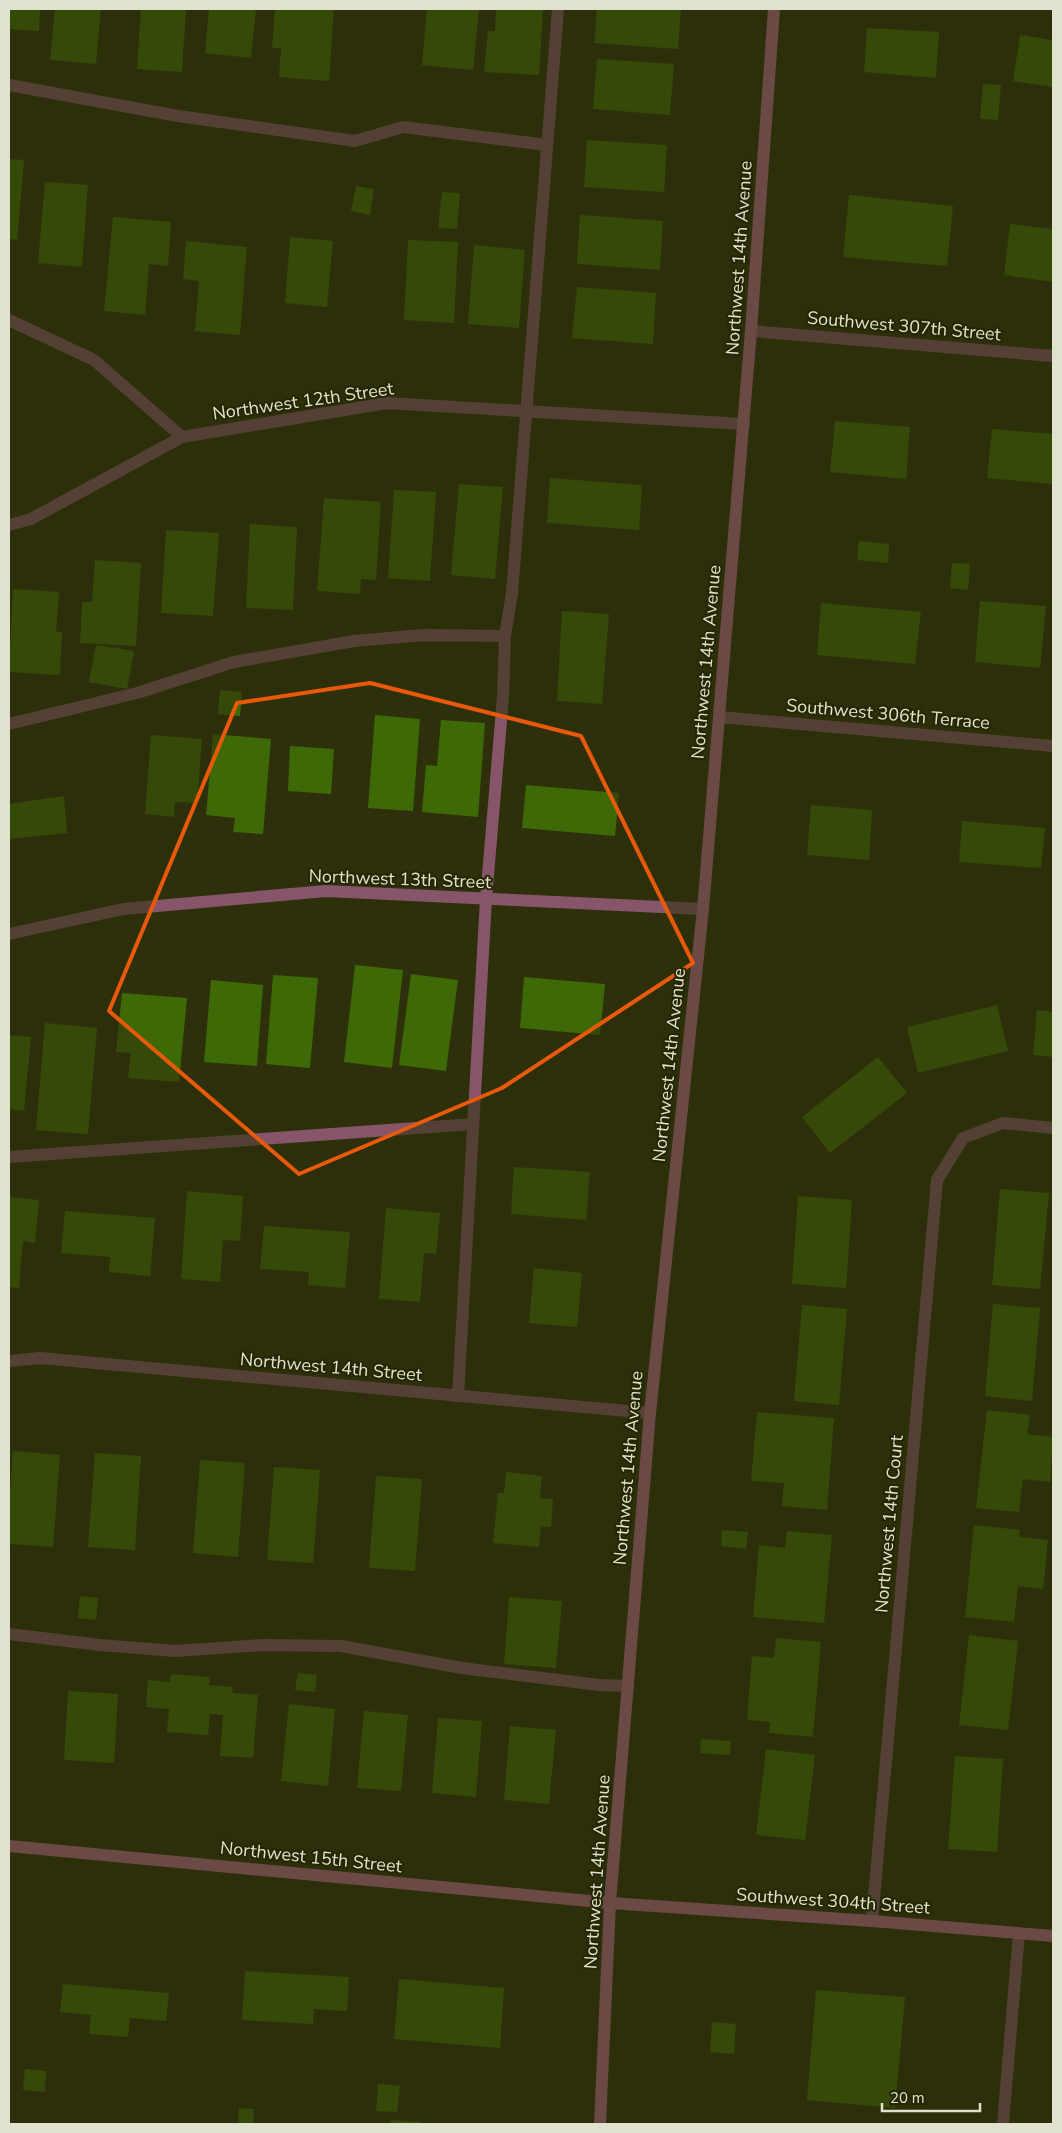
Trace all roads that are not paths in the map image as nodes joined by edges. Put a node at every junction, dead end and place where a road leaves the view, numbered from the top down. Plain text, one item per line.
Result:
1 (558, 9) edge
2 (774, 9) edge
3 (9, 85) edge
4 (547, 145) junction
5 (9, 320) edge
6 (751, 331) junction
7 (1053, 356) edge
8 (526, 411) junction
9 (744, 424) junction
10 (182, 437) junction
11 (9, 525) edge
12 (505, 636) junction
13 (719, 717) junction
14 (9, 724) edge
15 (1053, 746) edge
16 (486, 899) junction
17 (703, 909) junction
18 (9, 934) edge
19 (473, 1124) junction
20 (1053, 1128) edge
21 (9, 1157) edge
22 (9, 1361) edge
23 (458, 1396) junction
24 (650, 1413) junction
25 (9, 1634) edge
26 (628, 1686) junction
27 (9, 1846) edge
28 (610, 1903) junction
29 (872, 1921) junction
30 (1019, 1933) junction
31 (1053, 1936) edge
32 (600, 2124) edge
33 (1003, 2124) edge

1 - 4 street
2 - 6 street, Northwest 14th Avenue
3 - 4 street
4 - 8 street
5 - 10 street
6 - 7 street, Southwest 307th Street
6 - 9 street, Northwest 14th Avenue
8 - 9 street, Northwest 12th Street
8 - 10 street, Northwest 12th Street
8 - 12 street
9 - 13 street, Northwest 14th Avenue
10 - 11 street, Northwest 12th Street
12 - 14 street
12 - 16 street
13 - 15 street, Southwest 306th Terrace
13 - 17 street, Northwest 14th Avenue
16 - 17 street, Northwest 13th Street
16 - 18 street, Northwest 13th Street
16 - 19 street
17 - 24 street, Northwest 14th Avenue
19 - 21 street
19 - 23 street
20 - 29 street, Northwest 14th Court
22 - 23 street, Northwest 14th Street
23 - 24 street, Northwest 14th Street
24 - 26 street, Northwest 14th Avenue
25 - 26 street
26 - 28 street, Northwest 14th Avenue
27 - 28 street, Northwest 15th Street
28 - 29 street, Southwest 304th Street
28 - 32 street, Northwest 14th Avenue
29 - 30 street, Southwest 304th Street
30 - 31 street, Southwest 304th Street
30 - 33 street

